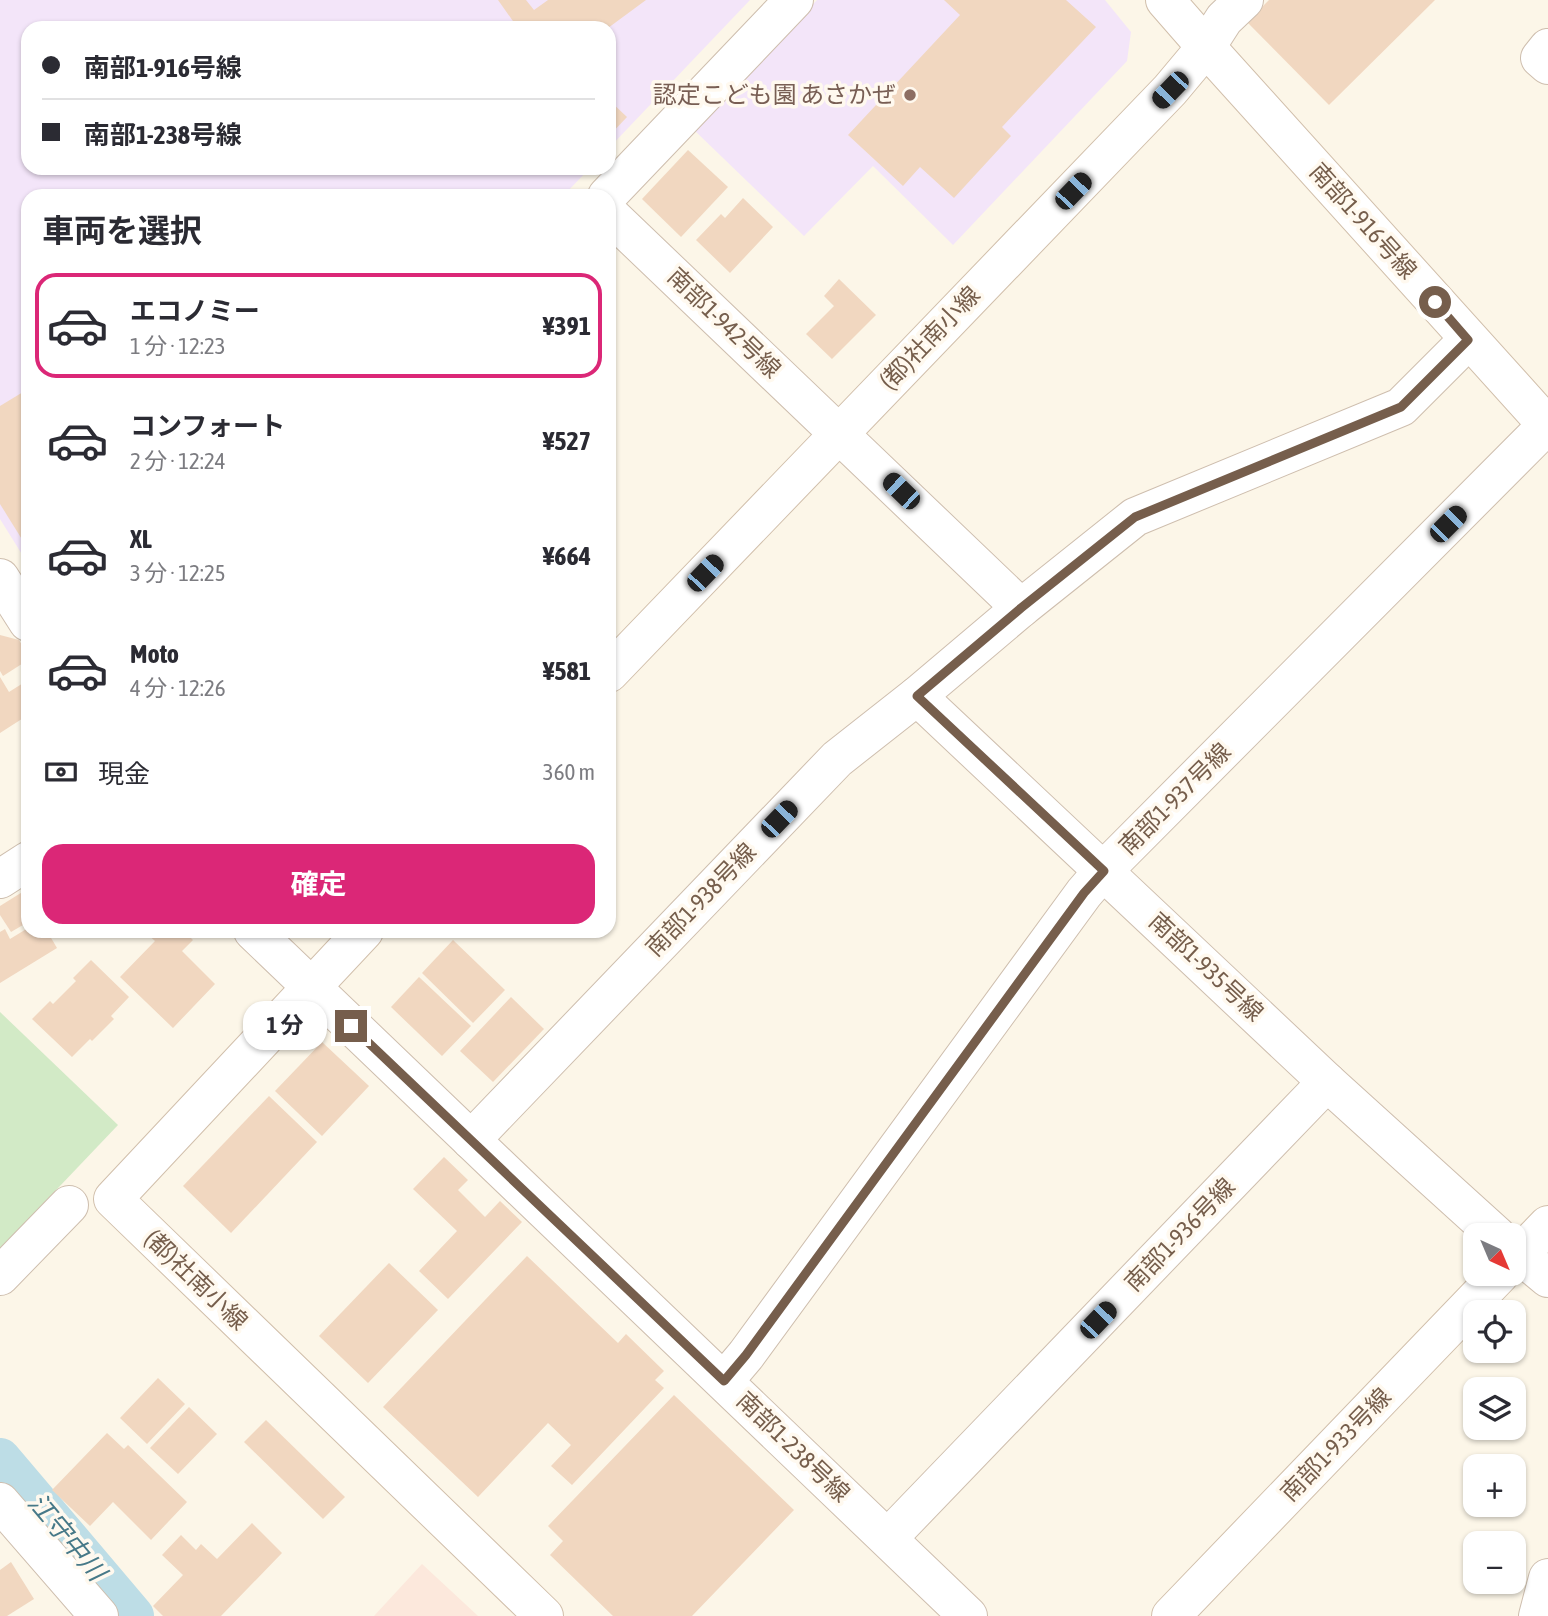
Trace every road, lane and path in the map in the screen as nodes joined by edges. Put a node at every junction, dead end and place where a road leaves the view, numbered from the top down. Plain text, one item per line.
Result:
1 (794, 0) edge
2 (1165, 0) edge
3 (1244, 0) edge
4 (1206, 47) junction
5 (1548, 48) edge
6 (1548, 65) edge
7 (614, 189) edge
8 (616, 221) edge
9 (1468, 340) junction
10 (1548, 425) edge
11 (839, 432) junction
12 (1021, 608) junction
13 (616, 666) edge
14 (917, 696) junction
15 (21, 866) edge
16 (1104, 871) junction
17 (0, 879) edge
18 (260, 938) edge
19 (357, 938) edge
20 (310, 987) junction
21 (1327, 1082) junction
22 (471, 1140) junction
23 (69, 1205) dead end
24 (1475, 1223) edge
25 (1548, 1225) edge
26 (1526, 1242) edge
27 (1526, 1265) edge
28 (0, 1276) edge
29 (1548, 1278) edge
30 (1480, 1286) edge
31 (724, 1381) junction
32 (0, 1502) edge
33 (888, 1538) junction
34 (1548, 1578) edge
35 (99, 1616) edge
36 (544, 1616) edge
37 (968, 1616) edge
38 (1171, 1616) edge
39 (1538, 1616) edge

1 - 7 street
2 - 4 street
3 - 4 street, (都)社南小線
4 - 9 street, 南部1-916号線
4 - 11 street, (都)社南小線
5 - 6 street
8 - 11 street, 南部1-942号線
9 - 10 street, 南部1-916号線
9 - 12 street, 南部1-938号線
10 - 16 street, 南部1-937号線
11 - 12 street, 南部1-942号線
11 - 13 street, (都)社南小線
12 - 14 street, 南部1-938号線
14 - 16 street, 南部1-935号線
14 - 22 street, 南部1-938号線
15 - 17 street
16 - 21 street, 南部1-935号線
16 - 31 street, 南部1-937号線
18 - 20 street, 南部1-238号線
19 - 20 street, (都)社南小線
20 - 22 street, 南部1-238号線
20 - 36 street, (都)社南小線
21 - 24 street, 南部1-935号線
21 - 33 street, 南部1-936号線
22 - 31 street, 南部1-238号線
23 - 28 street
25 - 26 street, 南部1-933号線
27 - 29 street, 南部1-935号線
30 - 38 street, 南部1-933号線
31 - 33 street, 南部1-238号線
32 - 35 street
33 - 37 street, 南部1-238号線
34 - 39 street

